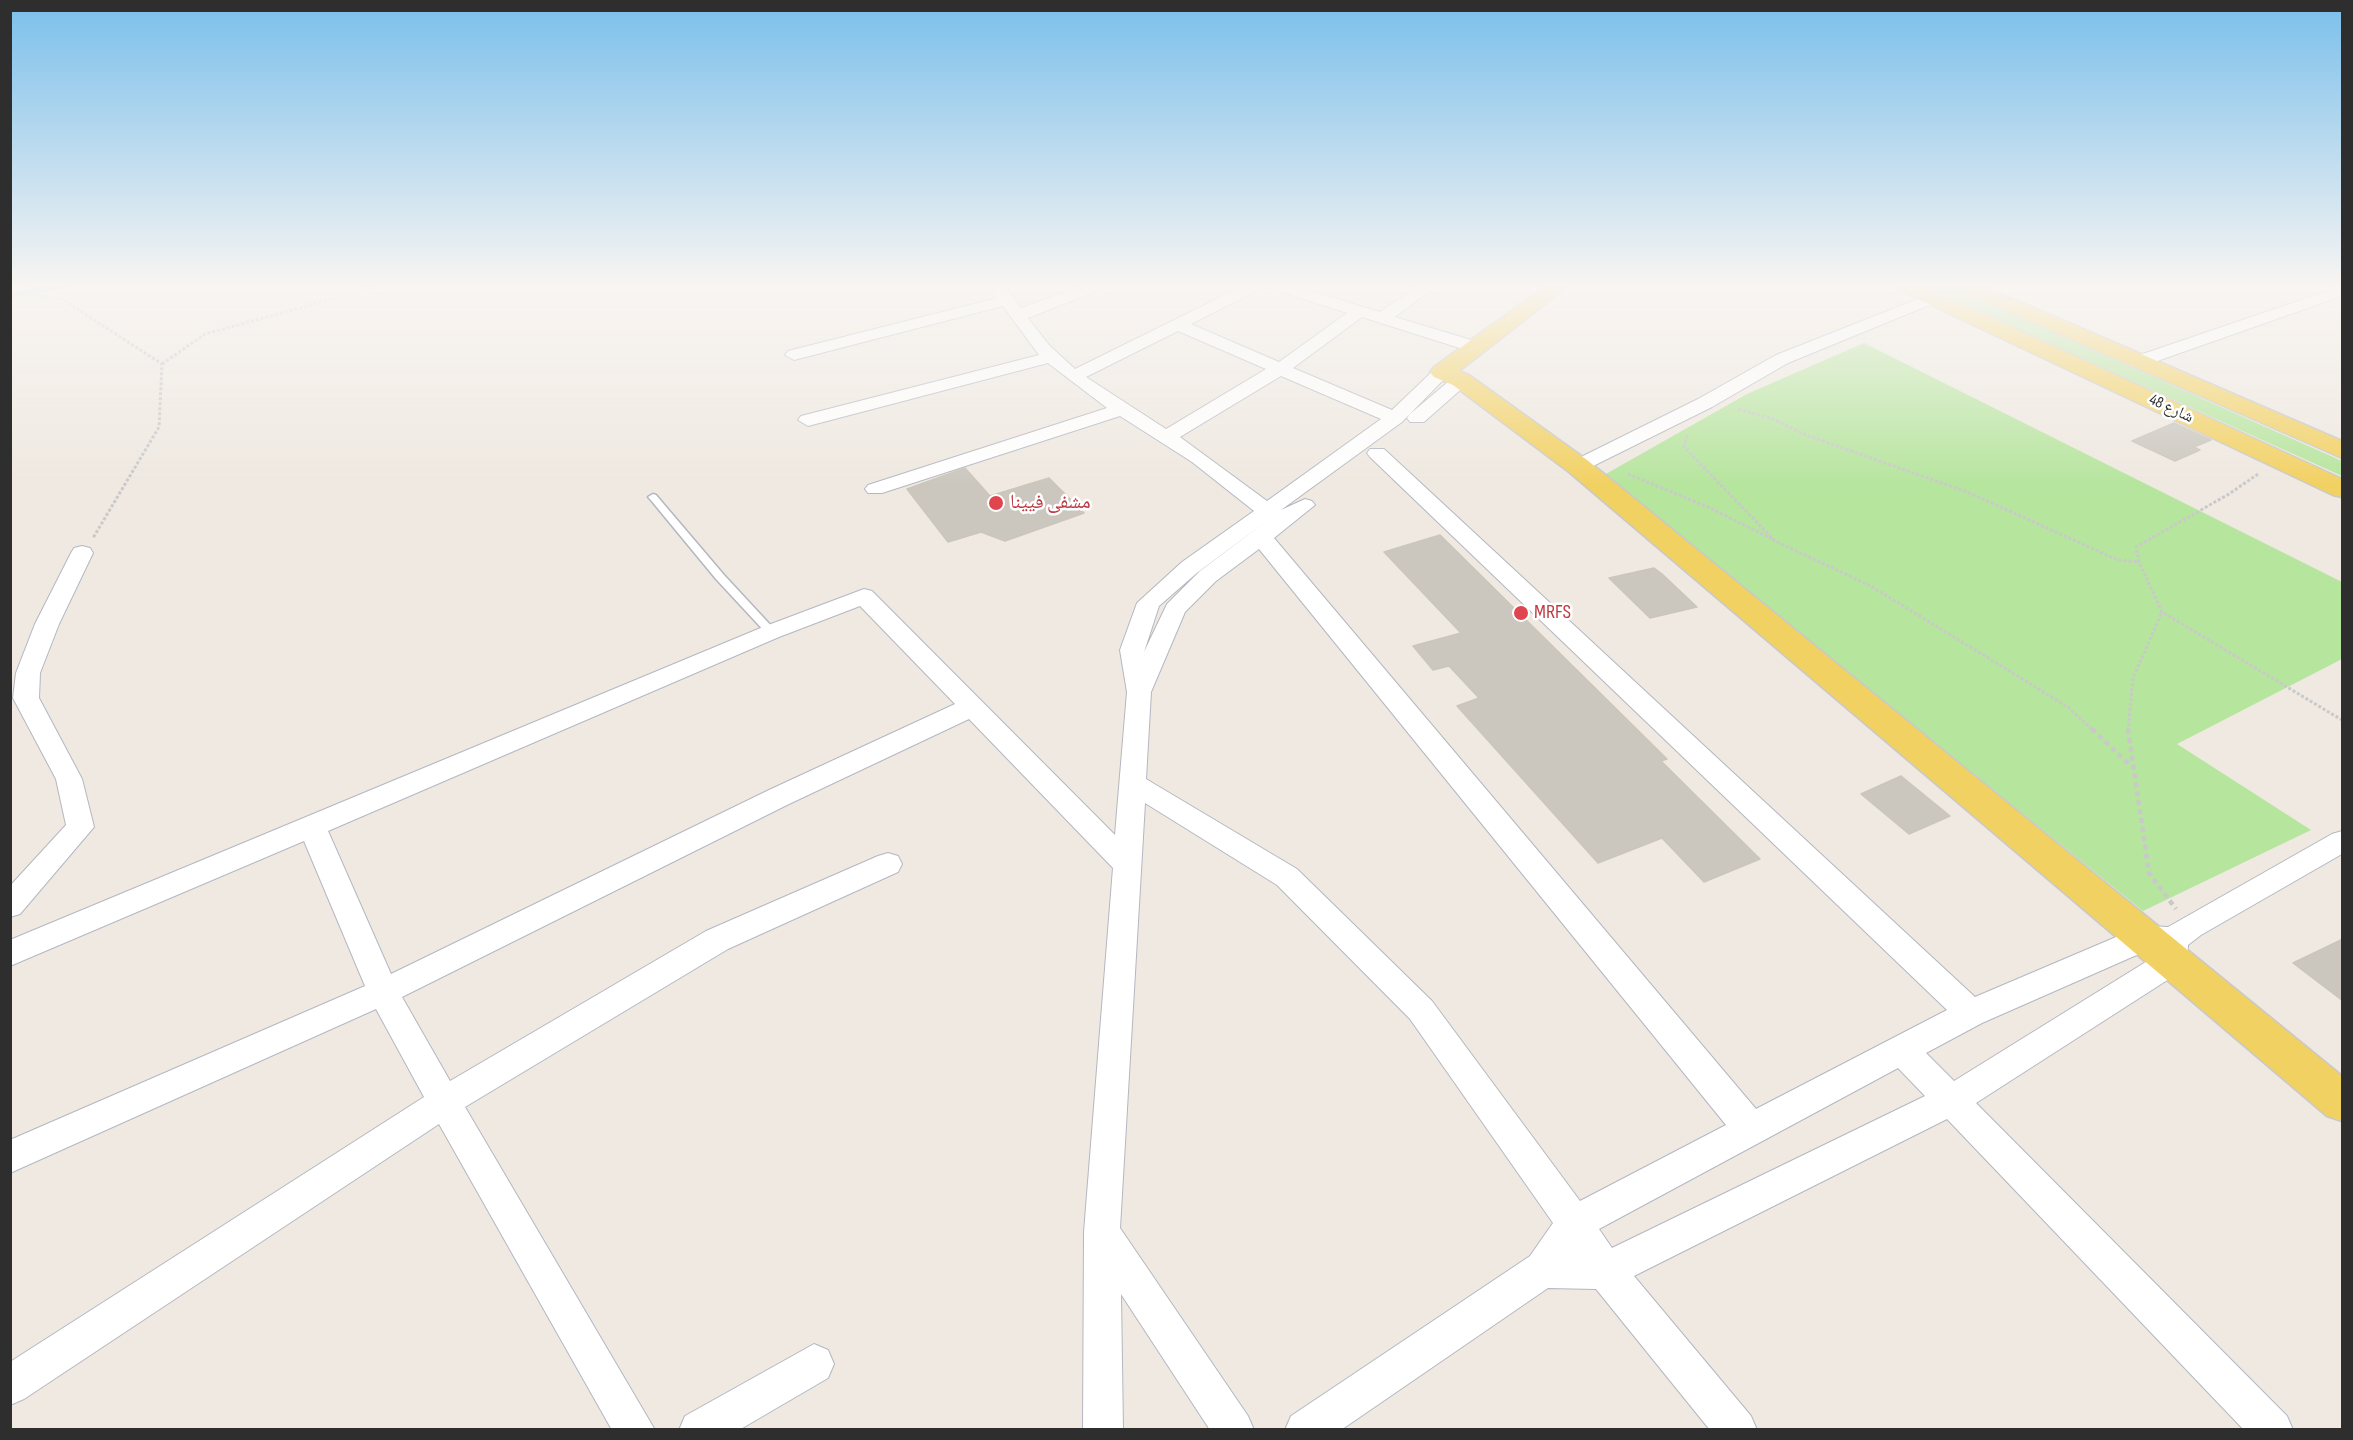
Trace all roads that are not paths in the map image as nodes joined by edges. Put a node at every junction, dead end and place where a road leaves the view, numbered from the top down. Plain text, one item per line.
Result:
1 (809, 351) edge
2 (1046, 351) edge
3 (1124, 351) edge
4 (1240, 351) edge
5 (1305, 351) edge
6 (1472, 351) edge
7 (1488, 351) edge
8 (1801, 351) edge
9 (2047, 351) edge
10 (2113, 351) edge
11 (2168, 351) edge
12 (794, 355) dead end
13 (1051, 357) junction
14 (2137, 362) junction
15 (1280, 369) junction
16 (1074, 376) junction
17 (1452, 376) junction
18 (1124, 409) junction
19 (1395, 418) junction
20 (808, 420) dead end
21 (1166, 437) junction
22 (2343, 450) edge
23 (1377, 453) junction
24 (1578, 466) junction
25 (875, 489) dead end
26 (2343, 489) edge
27 (653, 497) dead end
28 (1271, 522) junction
29 (82, 553) road end
30 (771, 632) junction
31 (974, 706) junction
32 (1133, 783) junction
33 (311, 825) junction
34 (2343, 841) edge
35 (888, 864) dead end
36 (1126, 864) junction
37 (10, 906) edge
38 (2170, 941) junction
39 (10, 954) edge
40 (383, 992) junction
41 (1971, 1013) junction
42 (1902, 1050) junction
43 (1952, 1100) junction
44 (444, 1102) junction
45 (2343, 1102) edge
46 (1750, 1128) junction
47 (10, 1157) edge
48 (1574, 1223) junction
49 (1102, 1232) junction
50 (1543, 1269) junction
51 (1605, 1271) junction
52 (814, 1364) dead end
53 (10, 1385) edge
54 (635, 1430) edge
55 (699, 1430) edge
56 (1103, 1430) edge
57 (1234, 1430) edge
58 (1305, 1430) edge
59 (1737, 1430) edge
60 (2273, 1430) edge

1 - 12 street
2 - 13 street
3 - 16 street
4 - 15 street
5 - 15 street
6 - 17 main road
7 - 17 main road
8 - 24 street
9 - 26 main road, 48 شارع
10 - 14 main road, 48 شارع
11 - 14 street
13 - 16 street
13 - 20 street
14 - 22 main road, 48 شارع
15 - 19 street
15 - 21 street
16 - 18 street
17 - 19 street
17 - 23 street
17 - 24 main road
18 - 21 street
18 - 25 street
19 - 28 street
21 - 28 street
23 - 28 street
23 - 41 street
24 - 38 main road
27 - 30 lane
28 - 32 street
28 - 46 street
29 - 37 street
30 - 31 street
30 - 33 street
31 - 36 street
31 - 40 street
32 - 36 street
32 - 48 street
33 - 39 street
33 - 40 street
34 - 38 street
35 - 44 street
36 - 49 street
38 - 41 street
38 - 43 street
38 - 45 main road
40 - 44 street
40 - 47 street
41 - 42 street
42 - 43 street
42 - 46 street
43 - 51 street
43 - 60 street
44 - 53 street
44 - 54 street
46 - 48 street
48 - 50 street
48 - 51 street
49 - 56 street
49 - 57 street
50 - 51 street
50 - 58 street
51 - 59 street
52 - 55 street

